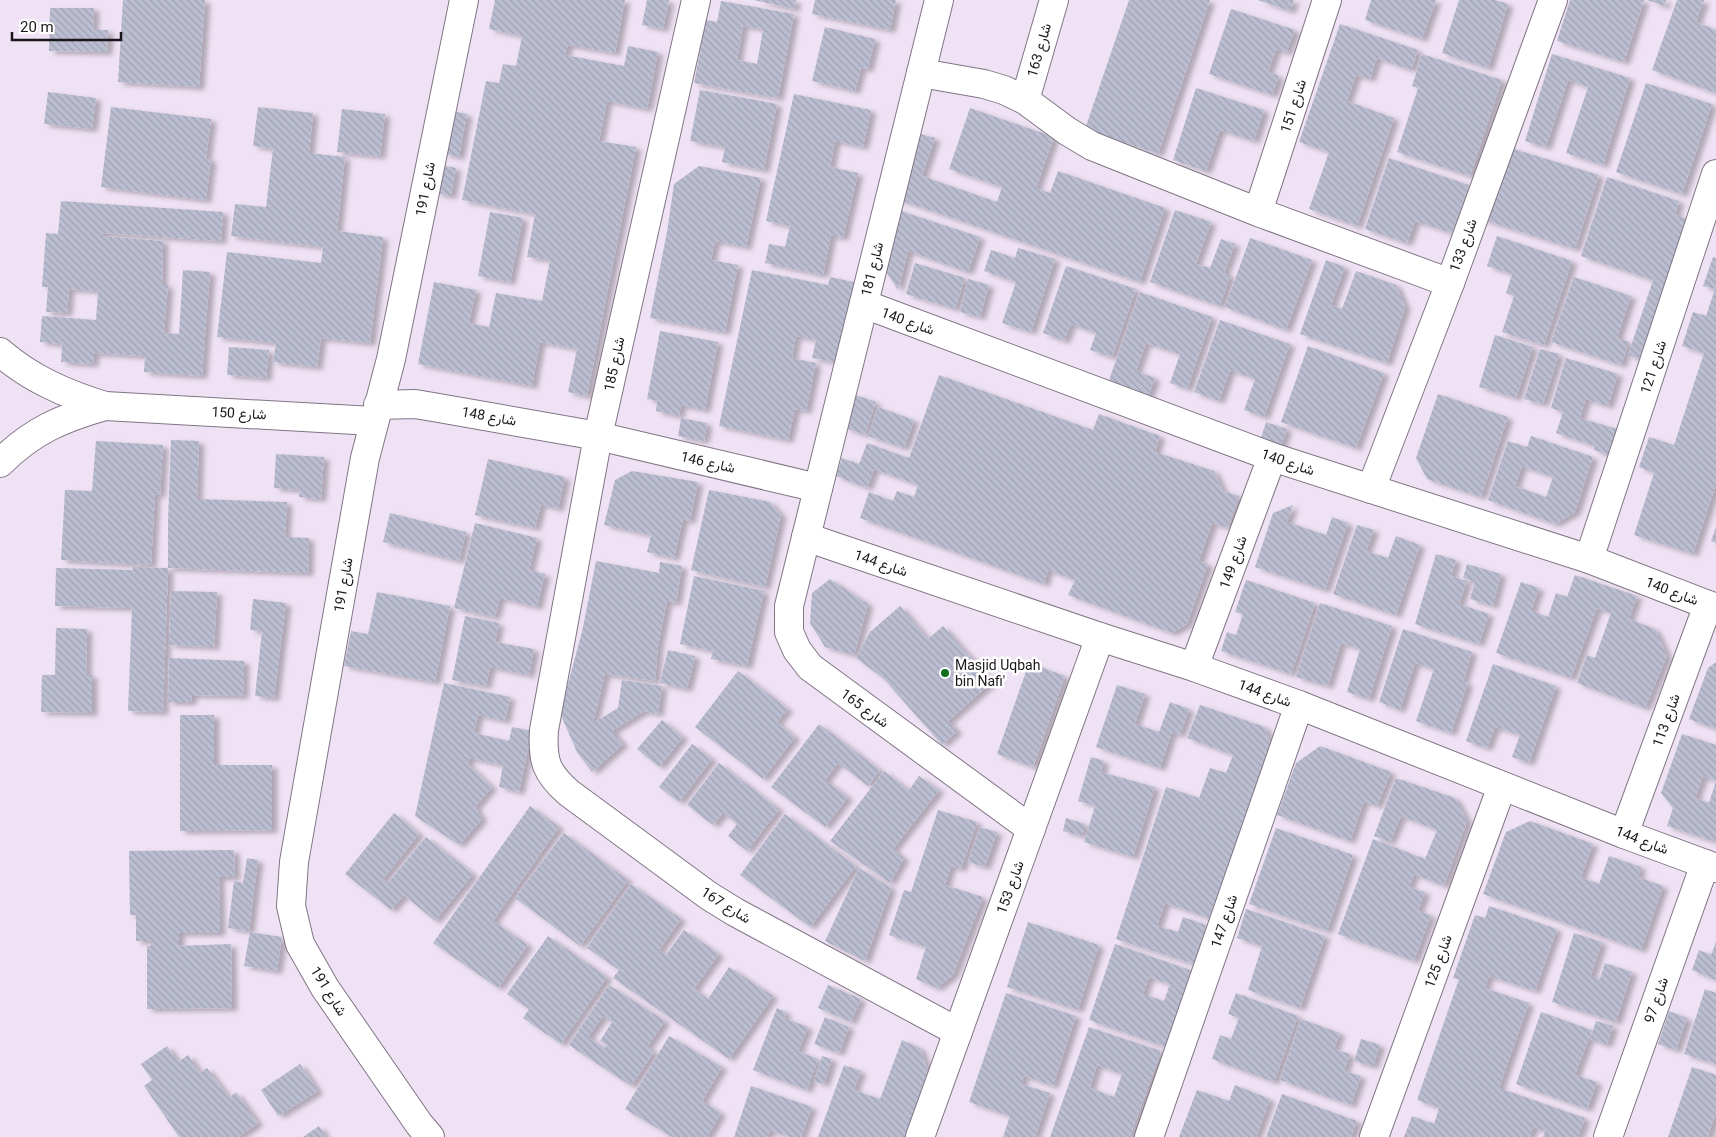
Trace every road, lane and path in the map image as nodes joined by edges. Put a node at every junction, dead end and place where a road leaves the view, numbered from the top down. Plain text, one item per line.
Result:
1 (464, 0) edge
2 (696, 0) edge
3 (939, 0) edge
4 (1054, 0) edge
5 (1327, 0) edge
6 (1553, 0) edge
7 (921, 73) junction
8 (1025, 100) junction
9 (1716, 174) edge
10 (1258, 212) junction
11 (1450, 283) junction
12 (864, 304) junction
13 (0, 352) edge
14 (105, 406) junction
15 (376, 413) junction
16 (598, 436) junction
17 (1272, 457) junction
18 (0, 463) edge
19 (818, 488) junction
20 (1370, 488) junction
21 (806, 537) junction
22 (1589, 559) junction
23 (1712, 607) edge
24 (1100, 637) junction
25 (1194, 667) junction
26 (1299, 705) junction
27 (544, 730) joint
28 (1502, 786) junction
29 (1031, 828) junction
30 (1624, 834) junction
31 (1710, 866) edge
32 (958, 1032) junction
33 (430, 1137) edge
34 (920, 1137) edge
35 (1149, 1137) edge
36 (1374, 1137) edge
37 (1608, 1137) edge

1 - 15 street, شارع 191
2 - 16 street, شارع 185
3 - 7 street, شارع 181
4 - 8 street, شارع 163
5 - 10 street, شارع 151
6 - 11 street, شارع 133
7 - 8 street
7 - 12 street, شارع 181
8 - 10 street
9 - 22 street, شارع 121
10 - 11 street
11 - 20 street, شارع 133
12 - 17 street, شارع 140
12 - 19 street, شارع 181
13 - 14 street, شارع 150
14 - 15 street, شارع 150
14 - 18 street, شارع 150
15 - 16 street, شارع 148
15 - 33 street, شارع 191
16 - 19 street, شارع 146
16 - 27 street, شارع 185
17 - 20 street, شارع 140
17 - 25 street, شارع 149
19 - 21 street, شارع 181
20 - 22 street, شارع 140
21 - 24 street, شارع 144
21 - 29 street, شارع 165
22 - 23 street, شارع 140
23 - 30 street, شارع 113
24 - 25 street, شارع 144
24 - 29 street, شارع 153
25 - 26 street, شارع 144
26 - 28 street, شارع 144
26 - 35 street, شارع 147
27 - 32 street, شارع 167
28 - 30 street, شارع 144
28 - 36 street, شارع 125
29 - 32 street, شارع 153
30 - 31 street, شارع 144
31 - 37 street, شارع 97
32 - 34 street, شارع 153

